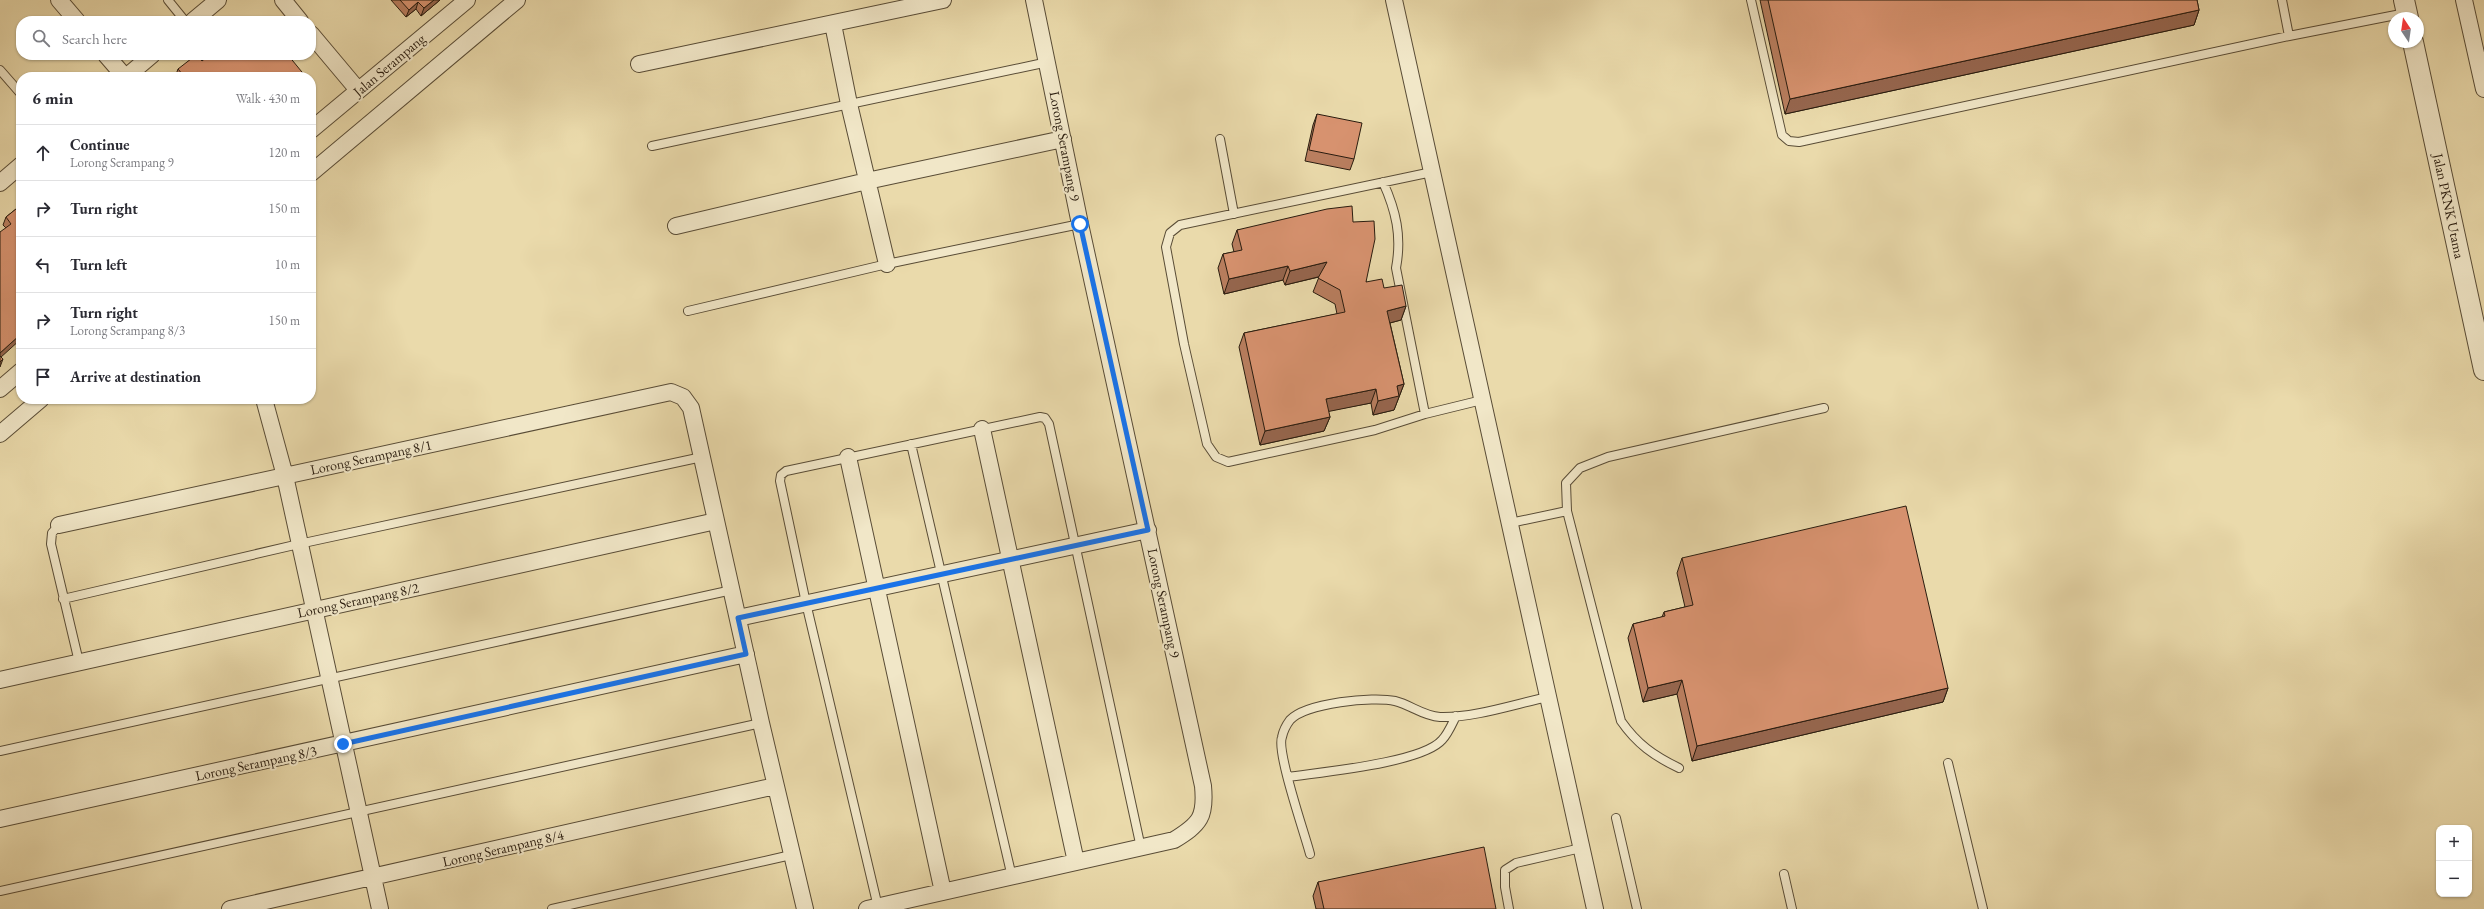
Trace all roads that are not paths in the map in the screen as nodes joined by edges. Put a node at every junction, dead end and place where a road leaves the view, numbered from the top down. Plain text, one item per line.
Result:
1 (59, 0) edge
2 (168, 0) edge
3 (218, 0) edge
4 (282, 0) edge
5 (467, 0) edge
6 (518, 0) edge
7 (943, 0) edge
8 (1034, 0) edge
9 (1394, 0) edge
10 (1751, 0) edge
11 (2282, 0) edge
12 (2464, 0) edge
13 (2406, 10) edge
14 (73, 16) edge
15 (181, 16) edge
16 (199, 16) edge
17 (296, 16) edge
18 (833, 24) junction
19 (2289, 36) junction
20 (316, 40) edge
21 (2414, 48) edge
22 (110, 60) edge
23 (146, 60) edge
24 (1048, 62) junction
25 (2481, 62) edge
26 (638, 64) dead end
27 (0, 70) edge
28 (121, 72) edge
29 (131, 72) edge
30 (16, 88) edge
31 (2484, 89) edge
32 (358, 90) junction
33 (849, 104) junction
34 (316, 126) edge
35 (1063, 139) junction
36 (1220, 139) dead end
37 (652, 146) dead end
38 (316, 168) edge
39 (16, 169) edge
40 (1432, 172) junction
41 (867, 181) junction
42 (1383, 182) junction
43 (0, 183) edge
44 (1234, 214) junction
45 (1080, 224) junction
46 (676, 226) dead end
47 (887, 264) junction
48 (688, 311) dead end
49 (2482, 346) edge
50 (2484, 370) edge
51 (16, 375) edge
52 (0, 389) edge
53 (1482, 400) junction
54 (35, 404) edge
55 (265, 404) edge
56 (1824, 408) dead end
57 (1425, 414) junction
58 (982, 429) junction
59 (0, 434) edge
60 (911, 444) junction
61 (702, 457) junction
62 (848, 458) junction
63 (285, 476) junction
64 (1567, 511) junction
65 (716, 521) junction
66 (1510, 524) junction
67 (59, 525) joint
68 (1148, 530) junction
69 (299, 544) junction
70 (1076, 545) junction
71 (1010, 560) junction
72 (941, 575) junction
73 (877, 588) junction
74 (732, 590) junction
75 (63, 599) junction
76 (806, 604) junction
77 (314, 610) junction
78 (738, 618) junction
79 (746, 654) junction
80 (78, 662) junction
81 (329, 679) junction
82 (0, 680) edge
83 (1548, 697) junction
84 (1456, 716) junction
85 (761, 723) junction
86 (343, 744) junction
87 (0, 751) edge
88 (1948, 763) dead end
89 (1679, 768) dead end
90 (1288, 777) junction
91 (775, 786) junction
92 (358, 812) junction
93 (1616, 818) dead end
94 (0, 819) edge
95 (1141, 848) junction
96 (1581, 848) junction
97 (1310, 854) dead end
98 (791, 855) junction
99 (1076, 862) junction
100 (1784, 874) dead end
101 (372, 877) junction
102 (1012, 877) junction
103 (0, 891) edge
104 (943, 892) junction
105 (872, 908) edge
106 (230, 909) edge
107 (380, 909) edge
108 (552, 909) edge
109 (805, 909) edge
110 (1510, 909) edge
111 (1595, 909) edge
112 (1636, 909) edge
113 (1792, 909) edge
114 (1983, 909) edge

1 - 14 street
2 - 15 lane
3 - 16 street
4 - 17 street
5 - 32 street, Jalan Serampang
6 - 38 street
7 - 18 street
8 - 24 street, Lorong Serampang 9
9 - 40 street
10 - 19 lane
11 - 19 lane
12 - 25 street
13 - 19 lane
18 - 26 street
18 - 33 street
20 - 32 street
21 - 49 street, Jalan PKNK Utama
22 - 28 street
23 - 29 street
24 - 33 lane
24 - 35 street, Lorong Serampang 9
25 - 31 street
27 - 30 lane
32 - 34 street, Jalan Serampang
33 - 37 lane
33 - 41 street
35 - 41 street
35 - 45 street, Lorong Serampang 9
36 - 44 lane
39 - 43 street
40 - 42 lane
40 - 53 street
41 - 46 street
41 - 47 street
42 - 44 lane
42 - 57 lane
44 - 57 lane
45 - 47 lane
45 - 68 street, Lorong Serampang 9
47 - 48 lane
49 - 50 street, Jalan PKNK Utama
51 - 52 street
53 - 57 lane
53 - 66 street
54 - 59 street
55 - 63 street
56 - 64 lane
58 - 60 lane
58 - 70 lane
58 - 71 street
60 - 62 lane
60 - 72 lane
61 - 63 street, Lorong Serampang 8/1
61 - 65 street
61 - 69 lane
62 - 73 street
62 - 76 lane
63 - 67 street, Lorong Serampang 8/1
63 - 69 street
64 - 66 lane
64 - 89 lane
65 - 74 street
65 - 77 street, Lorong Serampang 8/2
66 - 83 street
67 - 75 lane
68 - 70 street
68 - 95 street, Lorong Serampang 9
69 - 75 lane
69 - 77 street
70 - 71 street
70 - 95 lane
71 - 72 street
71 - 99 street
72 - 73 street
72 - 102 lane
73 - 76 street
73 - 104 street
74 - 78 street
74 - 81 lane
75 - 80 lane
76 - 78 street
76 - 105 lane
77 - 80 street, Lorong Serampang 8/2
77 - 81 street
78 - 79 street
79 - 85 street
79 - 86 street, Lorong Serampang 8/3
80 - 82 street, Lorong Serampang 8/2
81 - 86 street
81 - 87 lane
83 - 84 lane
83 - 96 street
84 - 90 lane
84 - 90 lane
85 - 91 street
85 - 92 lane
86 - 92 street
86 - 94 street, Lorong Serampang 8/3
88 - 114 lane
90 - 97 lane
91 - 98 street
91 - 101 street, Lorong Serampang 8/4
92 - 101 street
92 - 103 lane
93 - 112 lane
95 - 99 street, Lorong Serampang 9
96 - 110 lane
96 - 111 street
98 - 108 lane
98 - 109 street
99 - 102 street, Lorong Serampang 9
100 - 113 lane
101 - 106 street, Lorong Serampang 8/4
101 - 107 street
102 - 104 street, Lorong Serampang 9
104 - 105 street, Lorong Serampang 9

